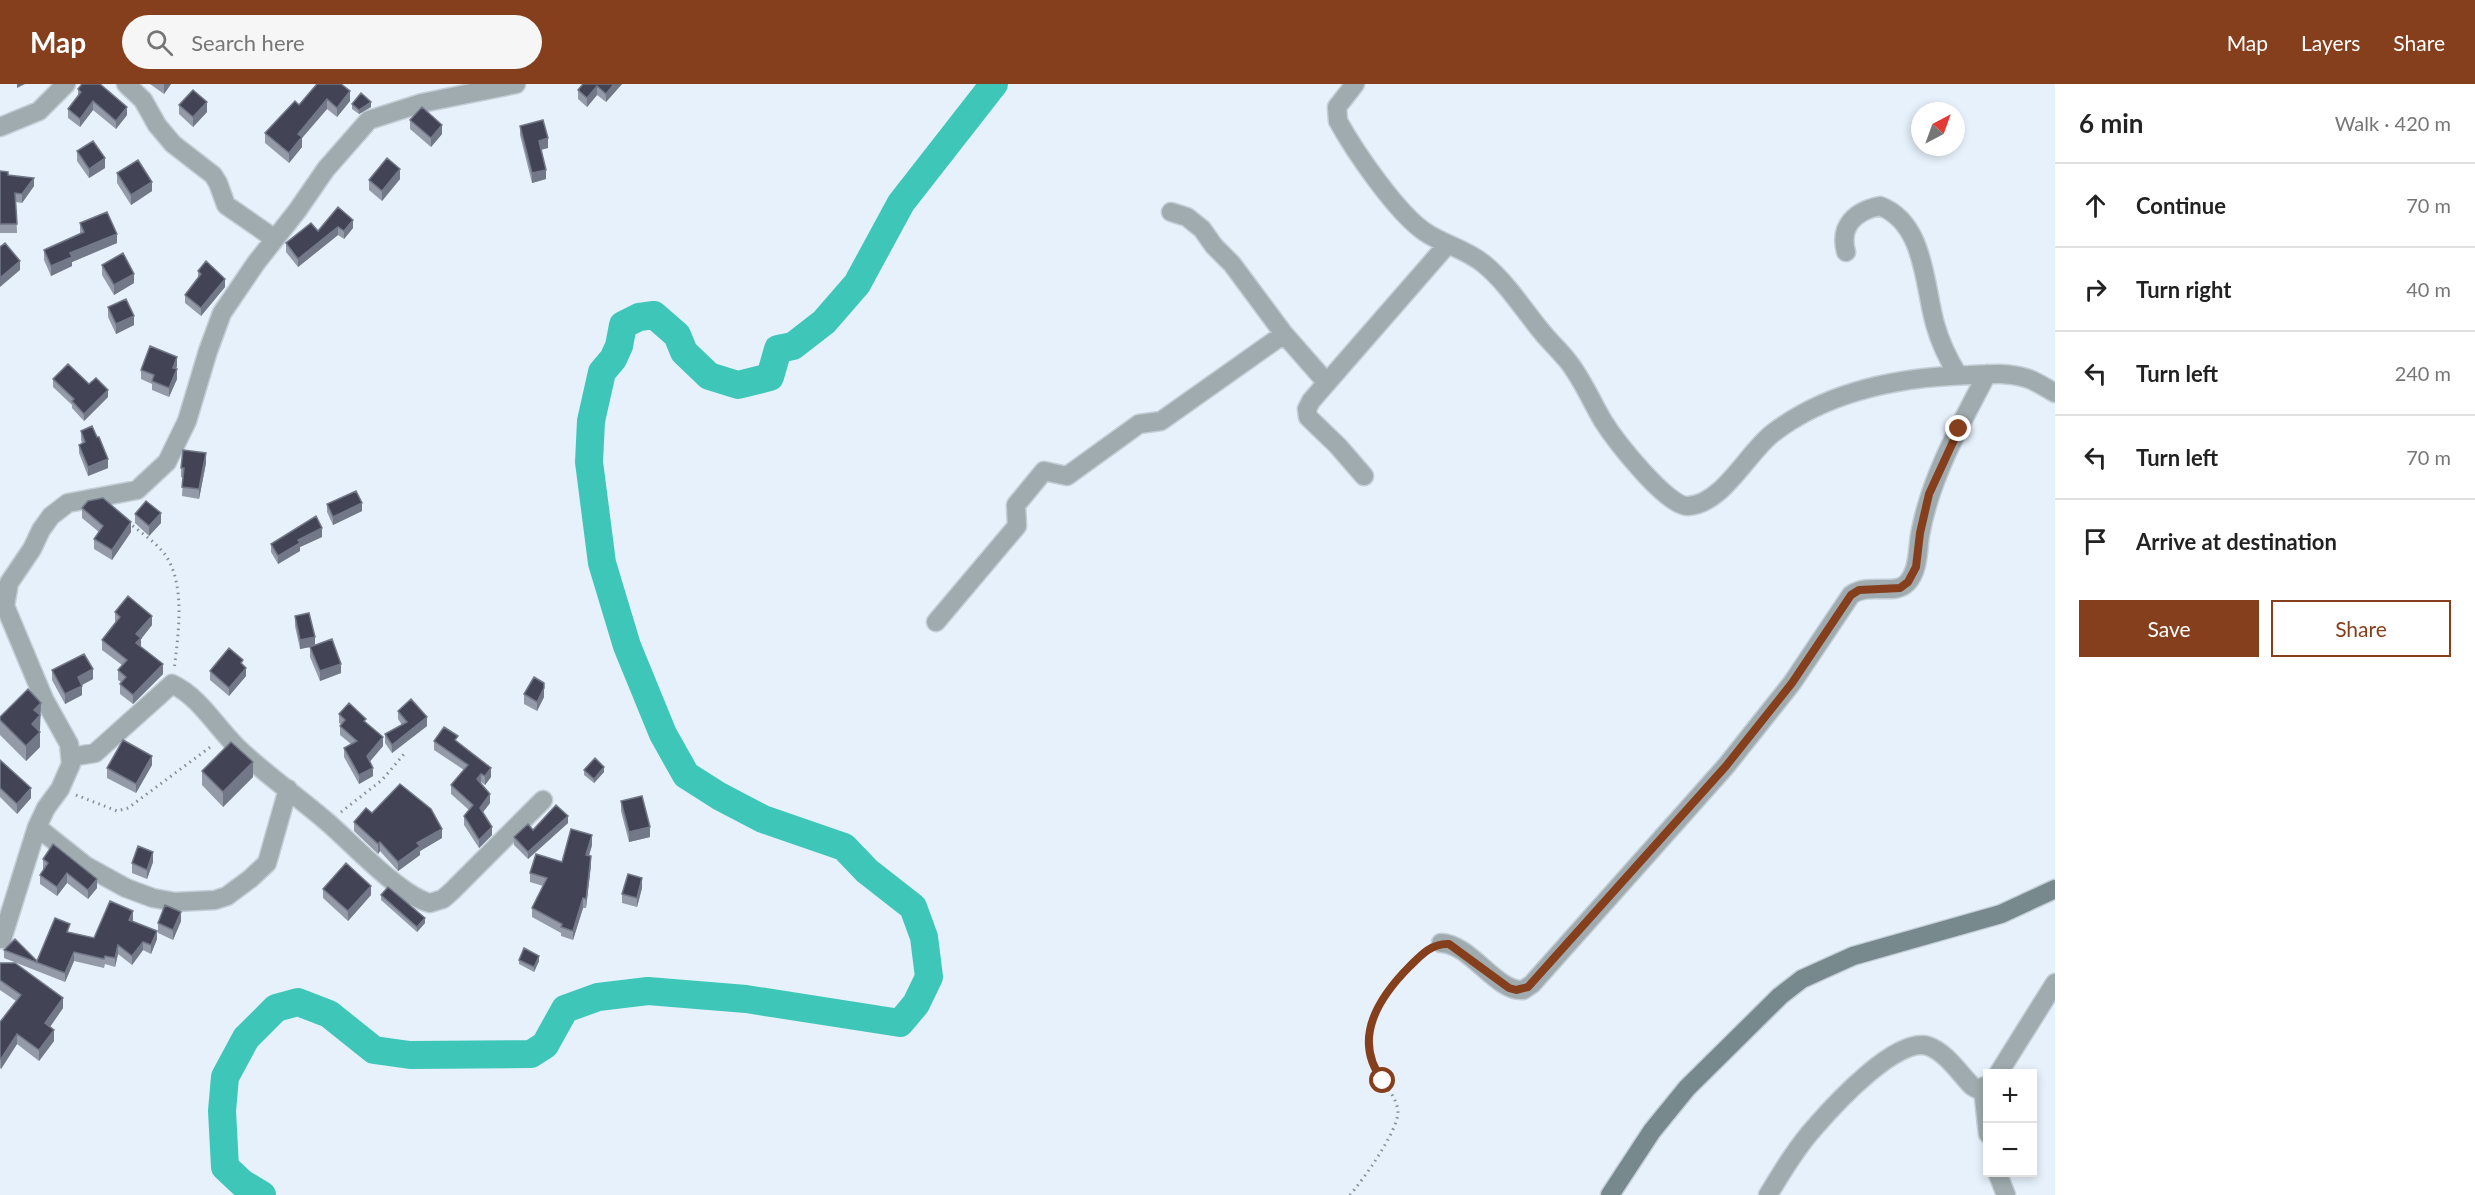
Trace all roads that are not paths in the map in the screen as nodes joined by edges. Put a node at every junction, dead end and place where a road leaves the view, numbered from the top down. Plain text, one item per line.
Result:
1 (66, 84) edge
2 (126, 84) edge
3 (516, 84) edge
4 (1355, 84) edge
5 (0, 127) edge
6 (1171, 212) dead end
7 (275, 239) junction
8 (1447, 244) junction
9 (1846, 252) dead end
10 (1284, 334) junction
11 (1988, 374) junction
12 (1958, 375) junction
13 (1327, 383) junction
14 (2055, 393) edge
15 (1364, 476) dead end
16 (936, 622) dead end
17 (71, 757) junction
18 (288, 789) junction
19 (543, 800) dead end
20 (37, 827) junction
21 (2055, 889) edge
22 (1, 940) edge
23 (1441, 943) road end
24 (2055, 982) edge
25 (2001, 1069) edge
26 (1983, 1088) edge
27 (1999, 1177) edge
28 (1610, 1195) edge
29 (1768, 1195) edge
30 (2006, 1195) edge

1 - 5 street
2 - 7 street
3 - 7 street
4 - 8 street
6 - 10 street
7 - 17 street
8 - 12 street
8 - 13 street
9 - 12 street
10 - 13 street
10 - 16 street
11 - 12 street
11 - 14 street
11 - 23 street
13 - 15 street
17 - 18 street
17 - 20 street
18 - 19 street
18 - 20 street
20 - 22 street
21 - 28 street
24 - 25 street
26 - 29 street
27 - 30 street

